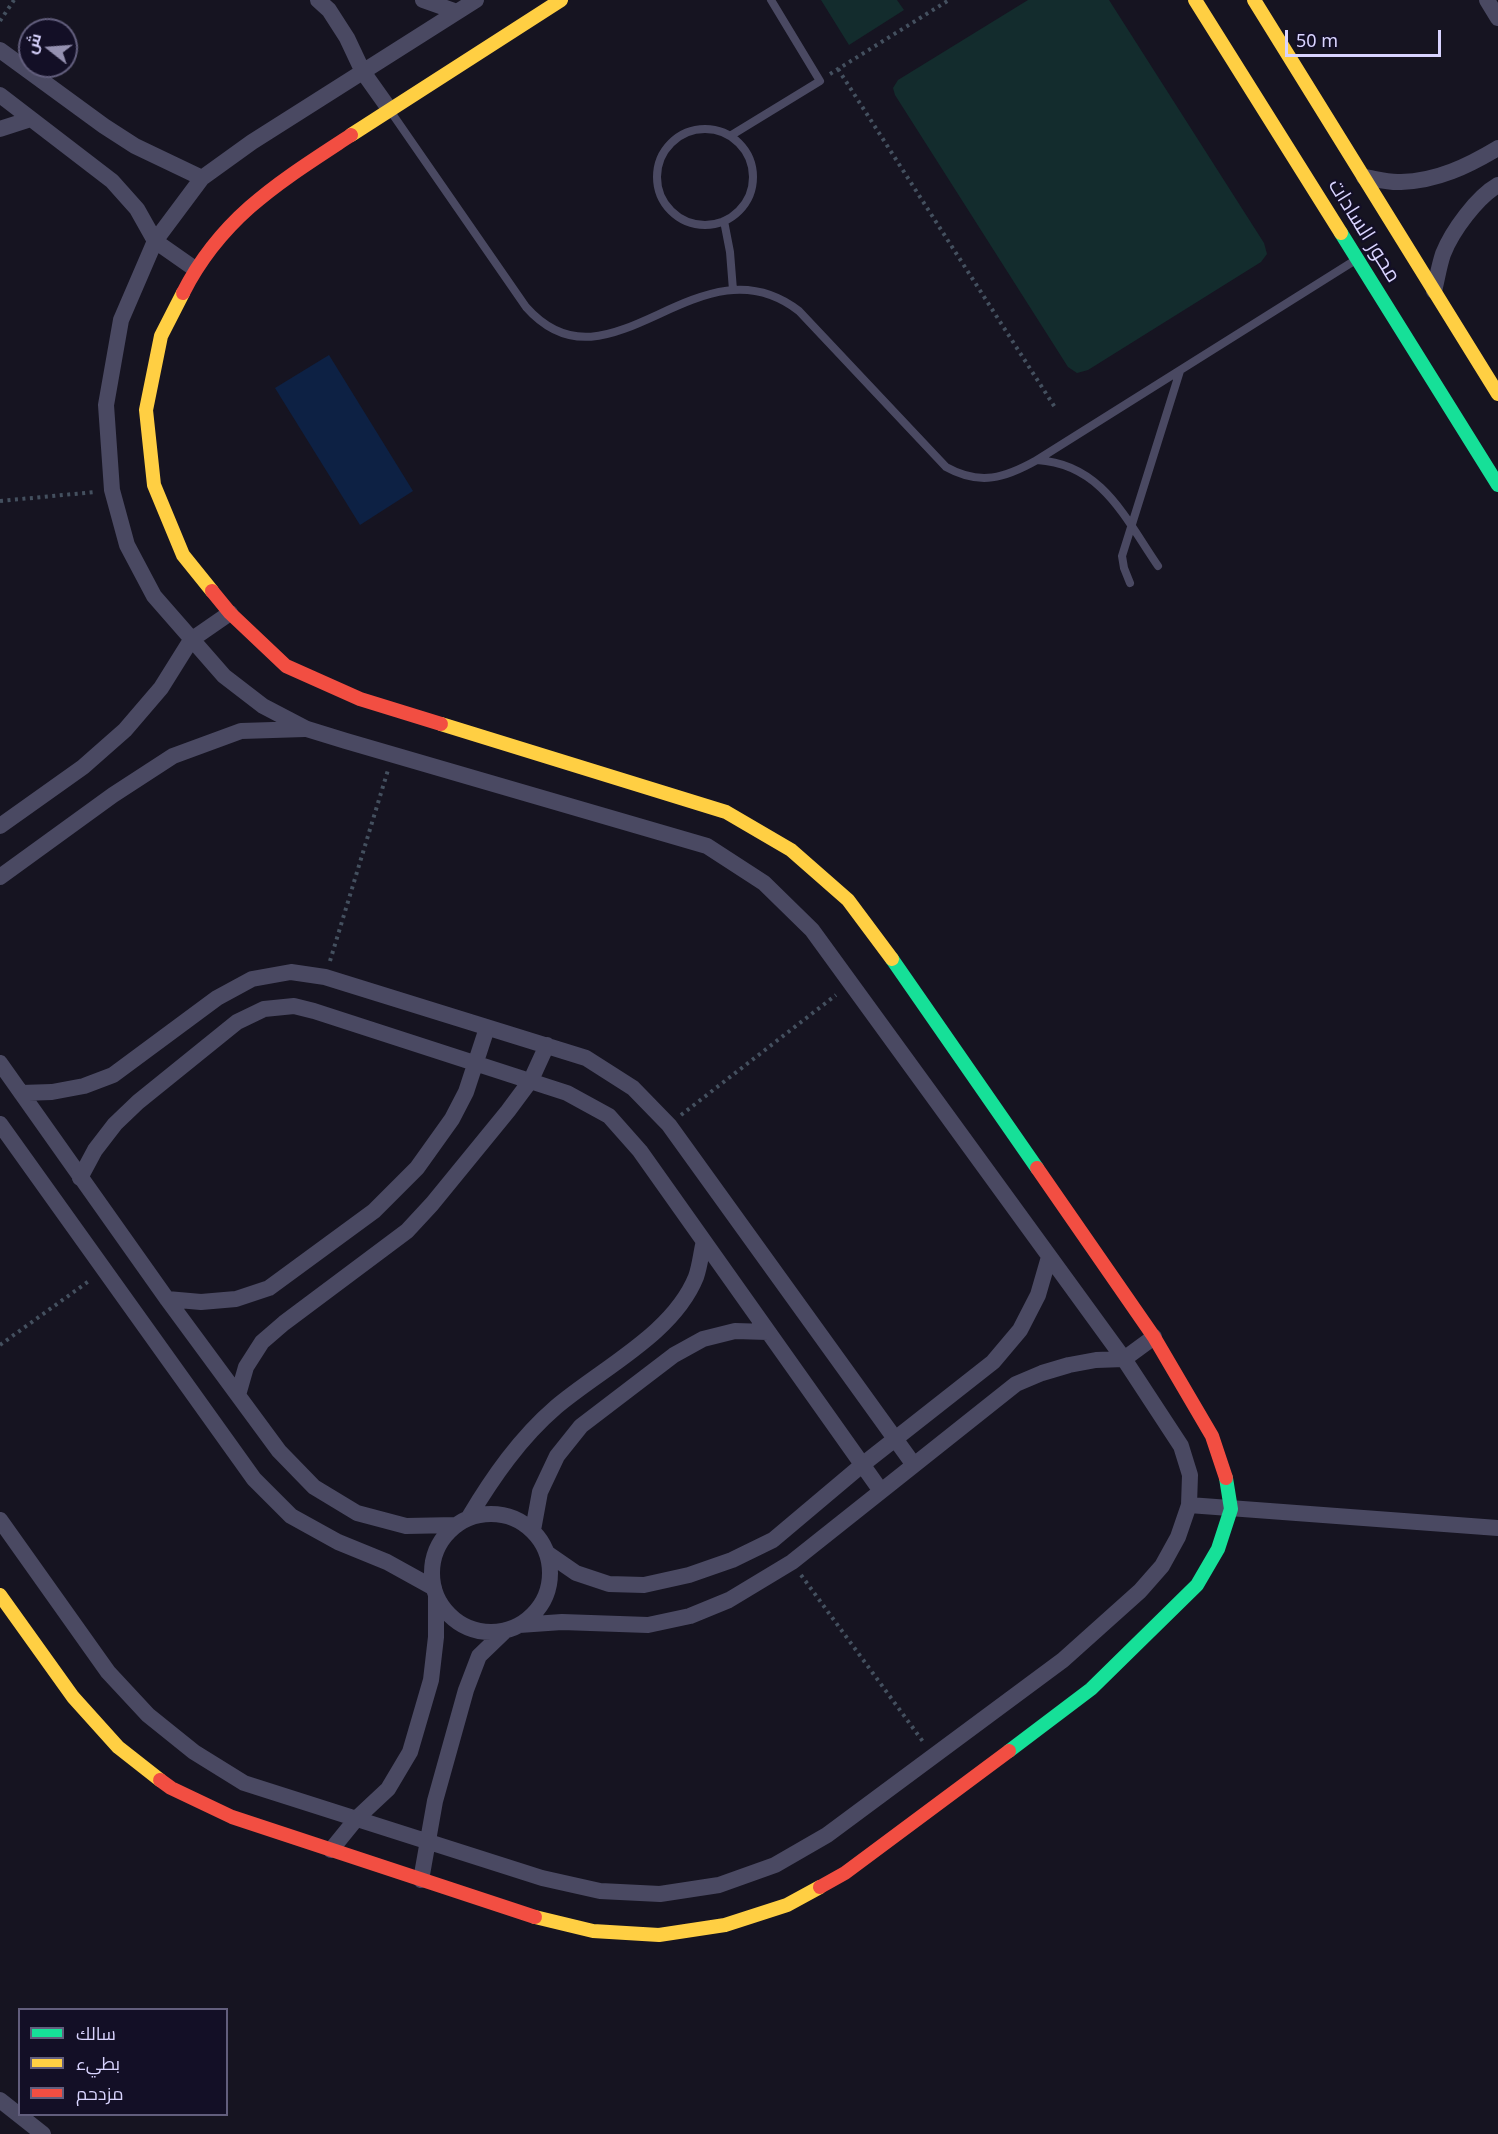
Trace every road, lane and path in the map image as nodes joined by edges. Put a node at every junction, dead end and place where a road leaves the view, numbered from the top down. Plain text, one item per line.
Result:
1 (14, 0) edge
2 (318, 0) edge
3 (423, 0) edge
4 (476, 0) edge
5 (561, 0) edge
6 (771, 0) edge
7 (950, 0) edge
8 (1195, 0) edge
9 (1254, 0) edge
10 (1487, 0) edge
11 (457, 12) junction
12 (1498, 18) edge
13 (0, 21) edge
14 (0, 50) edge
15 (838, 69) junction
16 (363, 72) junction
17 (820, 81) junction
18 (0, 95) edge
19 (390, 110) junction
20 (31, 119) junction
21 (0, 129) edge
22 (730, 136) junction
23 (1498, 148) edge
24 (1364, 177) junction
25 (202, 178) junction
26 (1498, 184) edge
27 (724, 221) junction
28 (155, 241) junction
29 (1357, 259) junction
30 (195, 269) junction
31 (733, 290) junction
32 (1434, 291) junction
33 (1180, 371) junction
34 (1498, 394) edge
35 (1056, 409) dead end
36 (1037, 460) junction
37 (1498, 485) edge
38 (112, 490) junction
39 (0, 501) edge
40 (1130, 526) junction
41 (1158, 566) dead end
42 (1130, 583) dead end
43 (230, 613) junction
44 (191, 640) junction
45 (307, 729) junction
46 (392, 755) junction
47 (0, 826) edge
48 (0, 877) edge
49 (325, 977) junction
50 (850, 984) junction
51 (487, 1028) junction
52 (547, 1045) junction
53 (0, 1063) edge
54 (477, 1064) junction
55 (531, 1080) junction
56 (21, 1093) junction
57 (0, 1124) edge
58 (669, 1125) junction
59 (80, 1178) junction
60 (704, 1241) junction
61 (1048, 1257) junction
62 (104, 1270) junction
63 (167, 1299) junction
64 (768, 1332) junction
65 (1154, 1338) junction
66 (0, 1345) edge
67 (1124, 1359) junction
68 (238, 1395) junction
69 (895, 1439) junction
70 (862, 1465) junction
71 (914, 1465) junction
72 (881, 1491) junction
73 (1189, 1505) junction
74 (1231, 1509) junction
75 (0, 1520) edge
76 (463, 1521) junction
77 (1498, 1528) edge
78 (533, 1530) junction
79 (548, 1553) junction
80 (792, 1562) junction
81 (435, 1591) junction
82 (0, 1595) edge
83 (513, 1628) junction
84 (934, 1756) junction
85 (357, 1818) junction
86 (428, 1841) junction
87 (331, 1850) junction
88 (421, 1880) junction
89 (0, 2100) edge
90 (18, 2114) edge
91 (21, 2116) edge
92 (44, 2134) edge

1 - 13 path
2 - 16 street
3 - 11 street
4 - 11 street
5 - 19 street
6 - 17 lane
7 - 15 path
8 - 29 street, محور السادات
9 - 24 street, محور السادات
10 - 12 street
11 - 16 street
14 - 25 street
15 - 17 path
15 - 35 path
16 - 19 street
16 - 25 street
17 - 22 lane
18 - 20 street
19 - 30 street
19 - 31 lane
20 - 21 street
20 - 28 street
22 - 27 lane
22 - 27 lane
23 - 24 street
24 - 32 street, محور السادات
25 - 28 street
26 - 32 street
27 - 31 lane
28 - 30 street
28 - 38 street
29 - 33 lane
29 - 37 street, محور السادات
30 - 43 street
31 - 36 lane
32 - 34 street, محور السادات
33 - 36 lane
33 - 40 lane
36 - 40 lane
38 - 39 path
38 - 44 street
40 - 41 lane
40 - 42 lane
43 - 44 street
43 - 65 street
44 - 45 street
44 - 47 street
45 - 46 street
45 - 48 street
46 - 49 path
46 - 50 street
49 - 51 street
49 - 56 street
50 - 58 path
50 - 61 street
51 - 52 street
51 - 54 street
52 - 55 street
52 - 58 street
53 - 56 street
54 - 55 street
54 - 59 street
54 - 63 street
55 - 60 street
55 - 68 street
56 - 59 street
57 - 62 street
58 - 69 street
59 - 63 street
60 - 64 street
60 - 76 street
61 - 67 street
61 - 69 street
62 - 66 path
62 - 81 street
63 - 68 street
64 - 70 street
64 - 78 street
65 - 67 street
65 - 74 street
67 - 71 street
67 - 73 street
68 - 76 street
69 - 70 street
69 - 71 street
70 - 72 street
70 - 79 street
71 - 72 street
72 - 80 street
73 - 74 street
73 - 84 street
74 - 77 street
74 - 88 street
75 - 85 street
76 - 78 street
76 - 81 street
78 - 79 street
79 - 83 street
80 - 83 street
80 - 84 path
81 - 83 street
81 - 85 street
82 - 87 street
83 - 86 street
84 - 86 street
85 - 86 street
85 - 87 street
86 - 88 street
87 - 88 street
89 - 90 street
91 - 92 street

